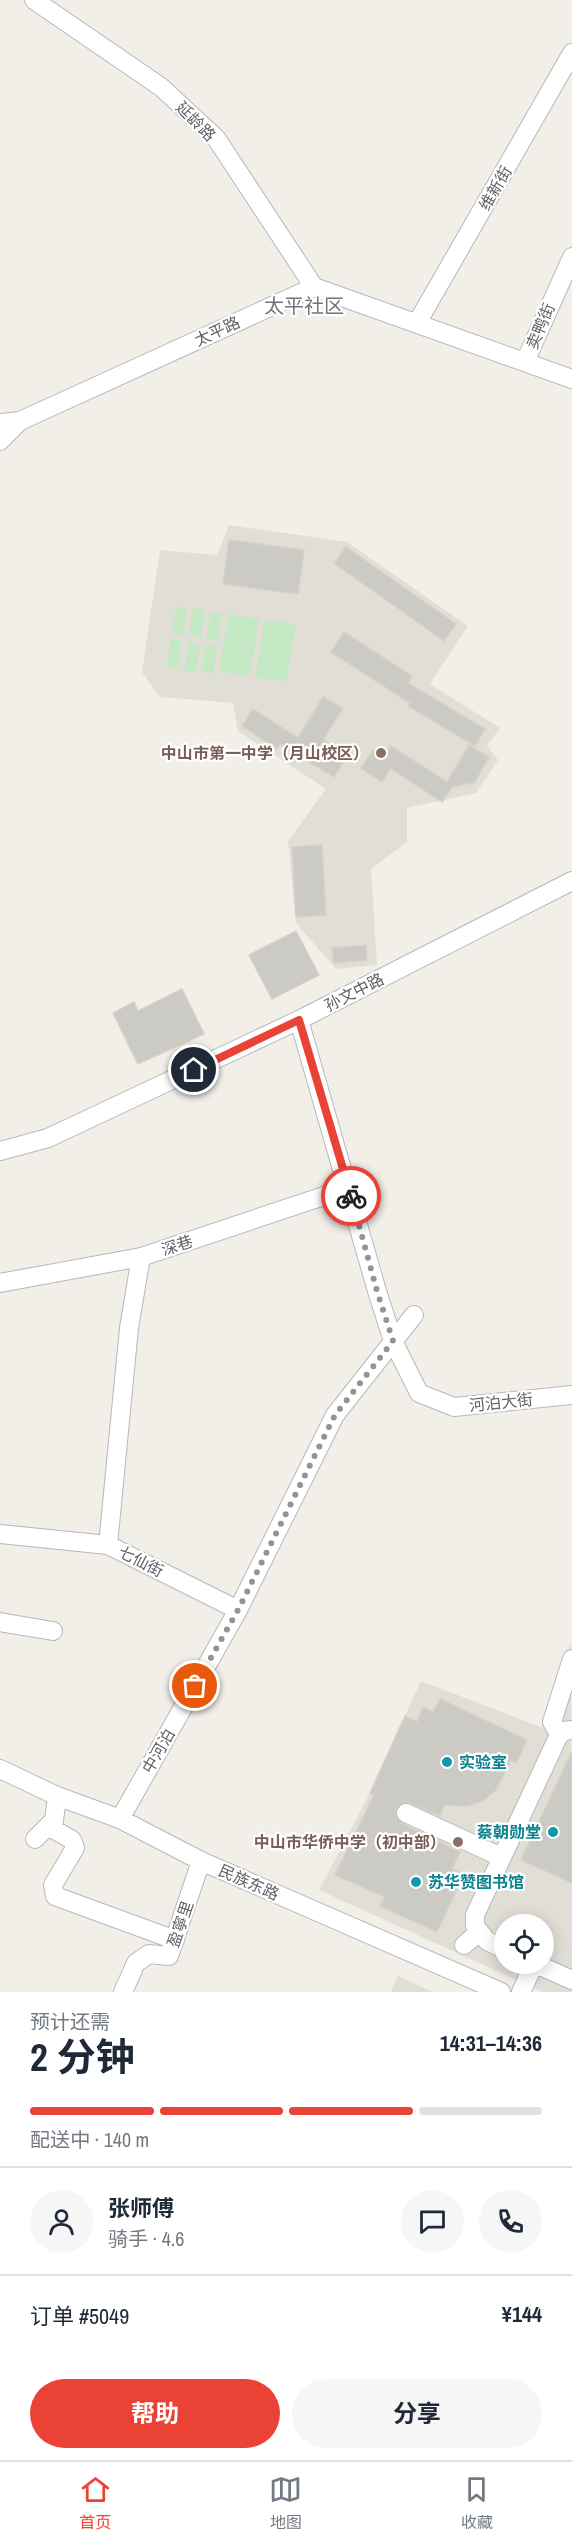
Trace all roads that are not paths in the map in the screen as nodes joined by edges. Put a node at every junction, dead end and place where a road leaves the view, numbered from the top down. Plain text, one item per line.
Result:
1 (34, 0) edge
2 (572, 53) edge
3 (572, 257) edge
4 (314, 286) junction
5 (417, 323) junction
6 (525, 363) junction
7 (572, 380) edge
8 (20, 421) junction
9 (0, 423) edge
10 (0, 441) edge
11 (572, 881) edge
12 (299, 1020) junction
13 (0, 1152) edge
14 (348, 1188) junction
15 (141, 1257) junction
16 (0, 1282) edge
17 (414, 1315) dead end
18 (393, 1341) junction
19 (572, 1395) edge
20 (0, 1534) edge
21 (108, 1545) junction
22 (238, 1610) junction
23 (0, 1622) edge
24 (53, 1631) dead end
25 (572, 1659) edge
26 (566, 1733) edge
27 (0, 1769) edge
28 (57, 1796) junction
29 (406, 1813) dead end
30 (120, 1819) junction
31 (53, 1821) junction
32 (34, 1839) dead end
33 (501, 1857) junction
34 (201, 1861) junction
35 (479, 1932) junction
36 (175, 1941) junction
37 (464, 1945) dead end
38 (494, 1945) edge
39 (554, 1972) edge
40 (530, 1974) edge
41 (572, 1980) edge
42 (123, 1992) edge
43 (501, 1992) edge
44 (521, 1992) edge

1 - 4 street, 延龄路
2 - 5 street, 维新街
3 - 6 street, 卖鸭街
4 - 5 street
4 - 8 street, 太平路
5 - 6 street
6 - 7 street
8 - 9 street, 太平路
8 - 10 street
11 - 12 street, 孙文中路
12 - 13 street, 孙文中路
12 - 14 street, 河泊大街
14 - 15 street, 深巷
14 - 18 street, 河泊大街
15 - 16 street, 深巷
15 - 21 street
17 - 18 street, 中河泊
18 - 19 street, 河泊大街
18 - 22 street, 中河泊
20 - 21 street, 七仙街
21 - 22 street, 七仙街
22 - 30 street, 中河泊
23 - 24 street
25 - 26 street
26 - 33 street
27 - 28 street, 民族东路
28 - 30 street, 民族东路
28 - 31 street
29 - 33 street
30 - 34 street, 民族东路
31 - 32 street
31 - 36 street
33 - 35 street
34 - 36 street, 盈寧里
34 - 43 street, 民族东路
35 - 37 street
35 - 38 street
36 - 42 street, 盈寧里
39 - 41 street
40 - 44 street

